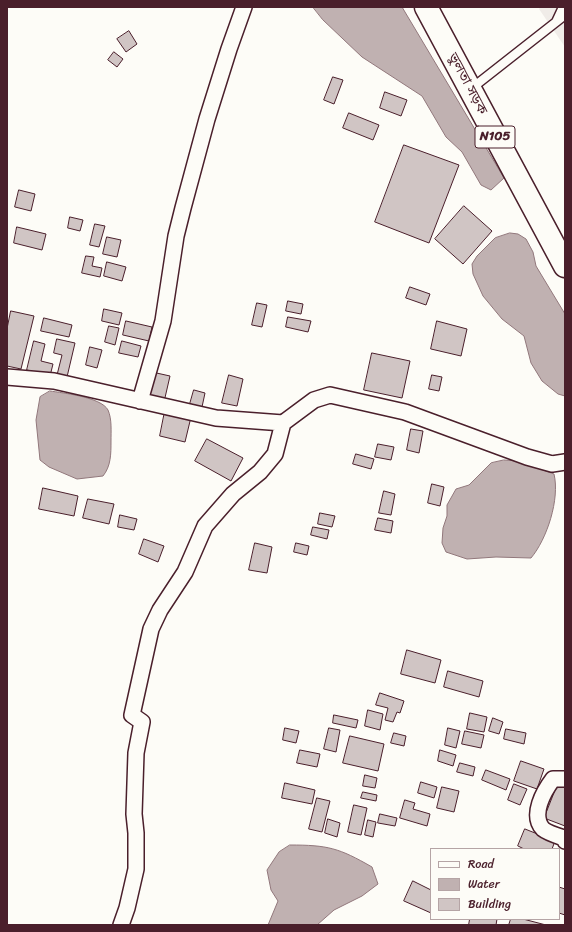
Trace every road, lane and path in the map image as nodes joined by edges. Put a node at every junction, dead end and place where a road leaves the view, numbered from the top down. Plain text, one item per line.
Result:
1 (244, 7) edge
2 (426, 7) edge
3 (563, 7) edge
4 (565, 16) edge
5 (556, 23) junction
6 (469, 90) junction
7 (565, 266) edge
8 (7, 377) edge
9 (140, 401) junction
10 (283, 422) junction
11 (565, 462) edge
12 (565, 779) edge
13 (565, 841) edge
14 (120, 925) edge

1 - 9 street
2 - 6 highway, ভুলতা সড়ক / N105
3 - 5 lane
4 - 5 lane
5 - 6 lane
6 - 7 highway, ভুলতা সড়ক / N105
8 - 9 street
9 - 10 street
10 - 11 street
10 - 14 street
12 - 13 street

